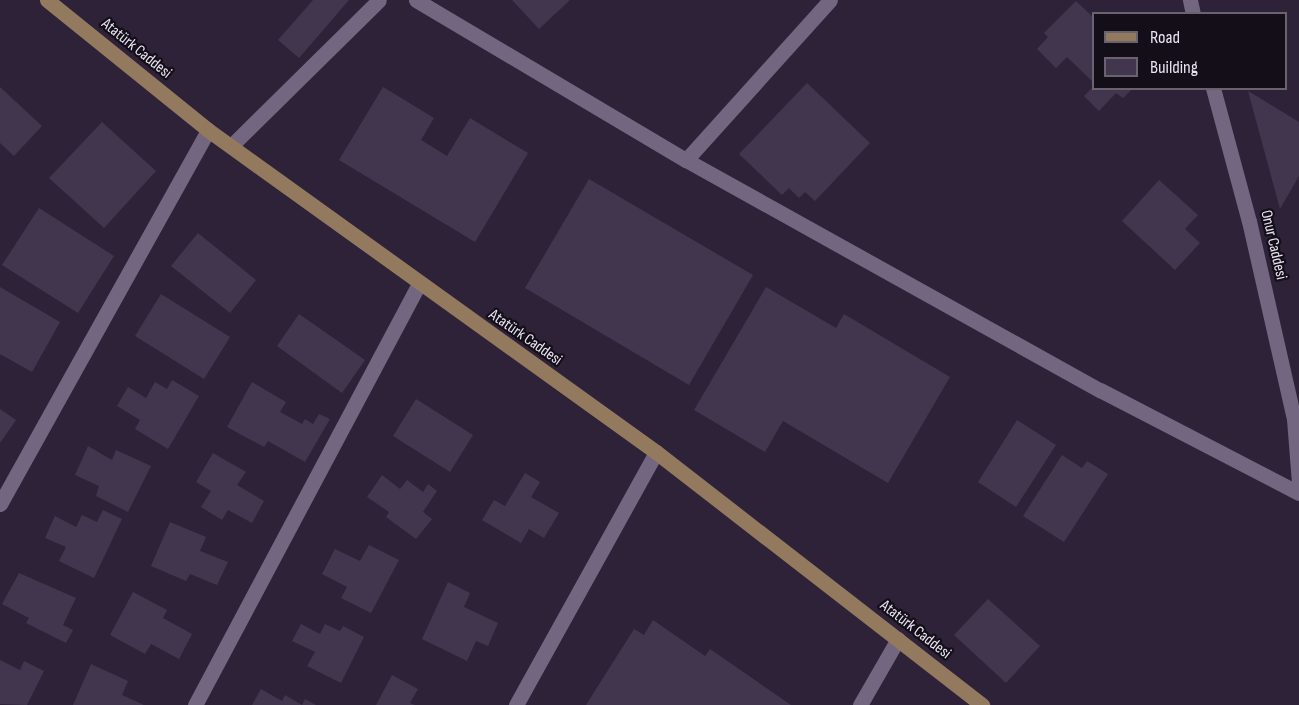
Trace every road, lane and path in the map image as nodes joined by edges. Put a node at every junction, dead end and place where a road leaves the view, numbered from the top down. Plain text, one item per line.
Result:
1 (47, 0) edge
2 (379, 0) edge
3 (416, 0) edge
4 (830, 0) edge
5 (1214, 90) edge
6 (208, 130) junction
7 (231, 145) junction
8 (686, 160) junction
9 (418, 285) junction
10 (656, 452) junction
11 (1299, 483) edge
12 (1299, 493) edge
13 (0, 504) edge
14 (898, 639) junction
15 (195, 705) edge
16 (516, 705) edge
17 (860, 705) edge
18 (982, 705) edge

1 - 6 main road, Atatürk Caddesi
2 - 7 street
3 - 8 street
4 - 8 street
5 - 11 street, Onur Caddesi
6 - 7 main road, Atatürk Caddesi
6 - 13 street
7 - 9 main road, Atatürk Caddesi
8 - 12 street
9 - 10 main road, Atatürk Caddesi
9 - 15 street
10 - 14 main road, Atatürk Caddesi
10 - 16 street
14 - 17 street
14 - 18 main road, Atatürk Caddesi

